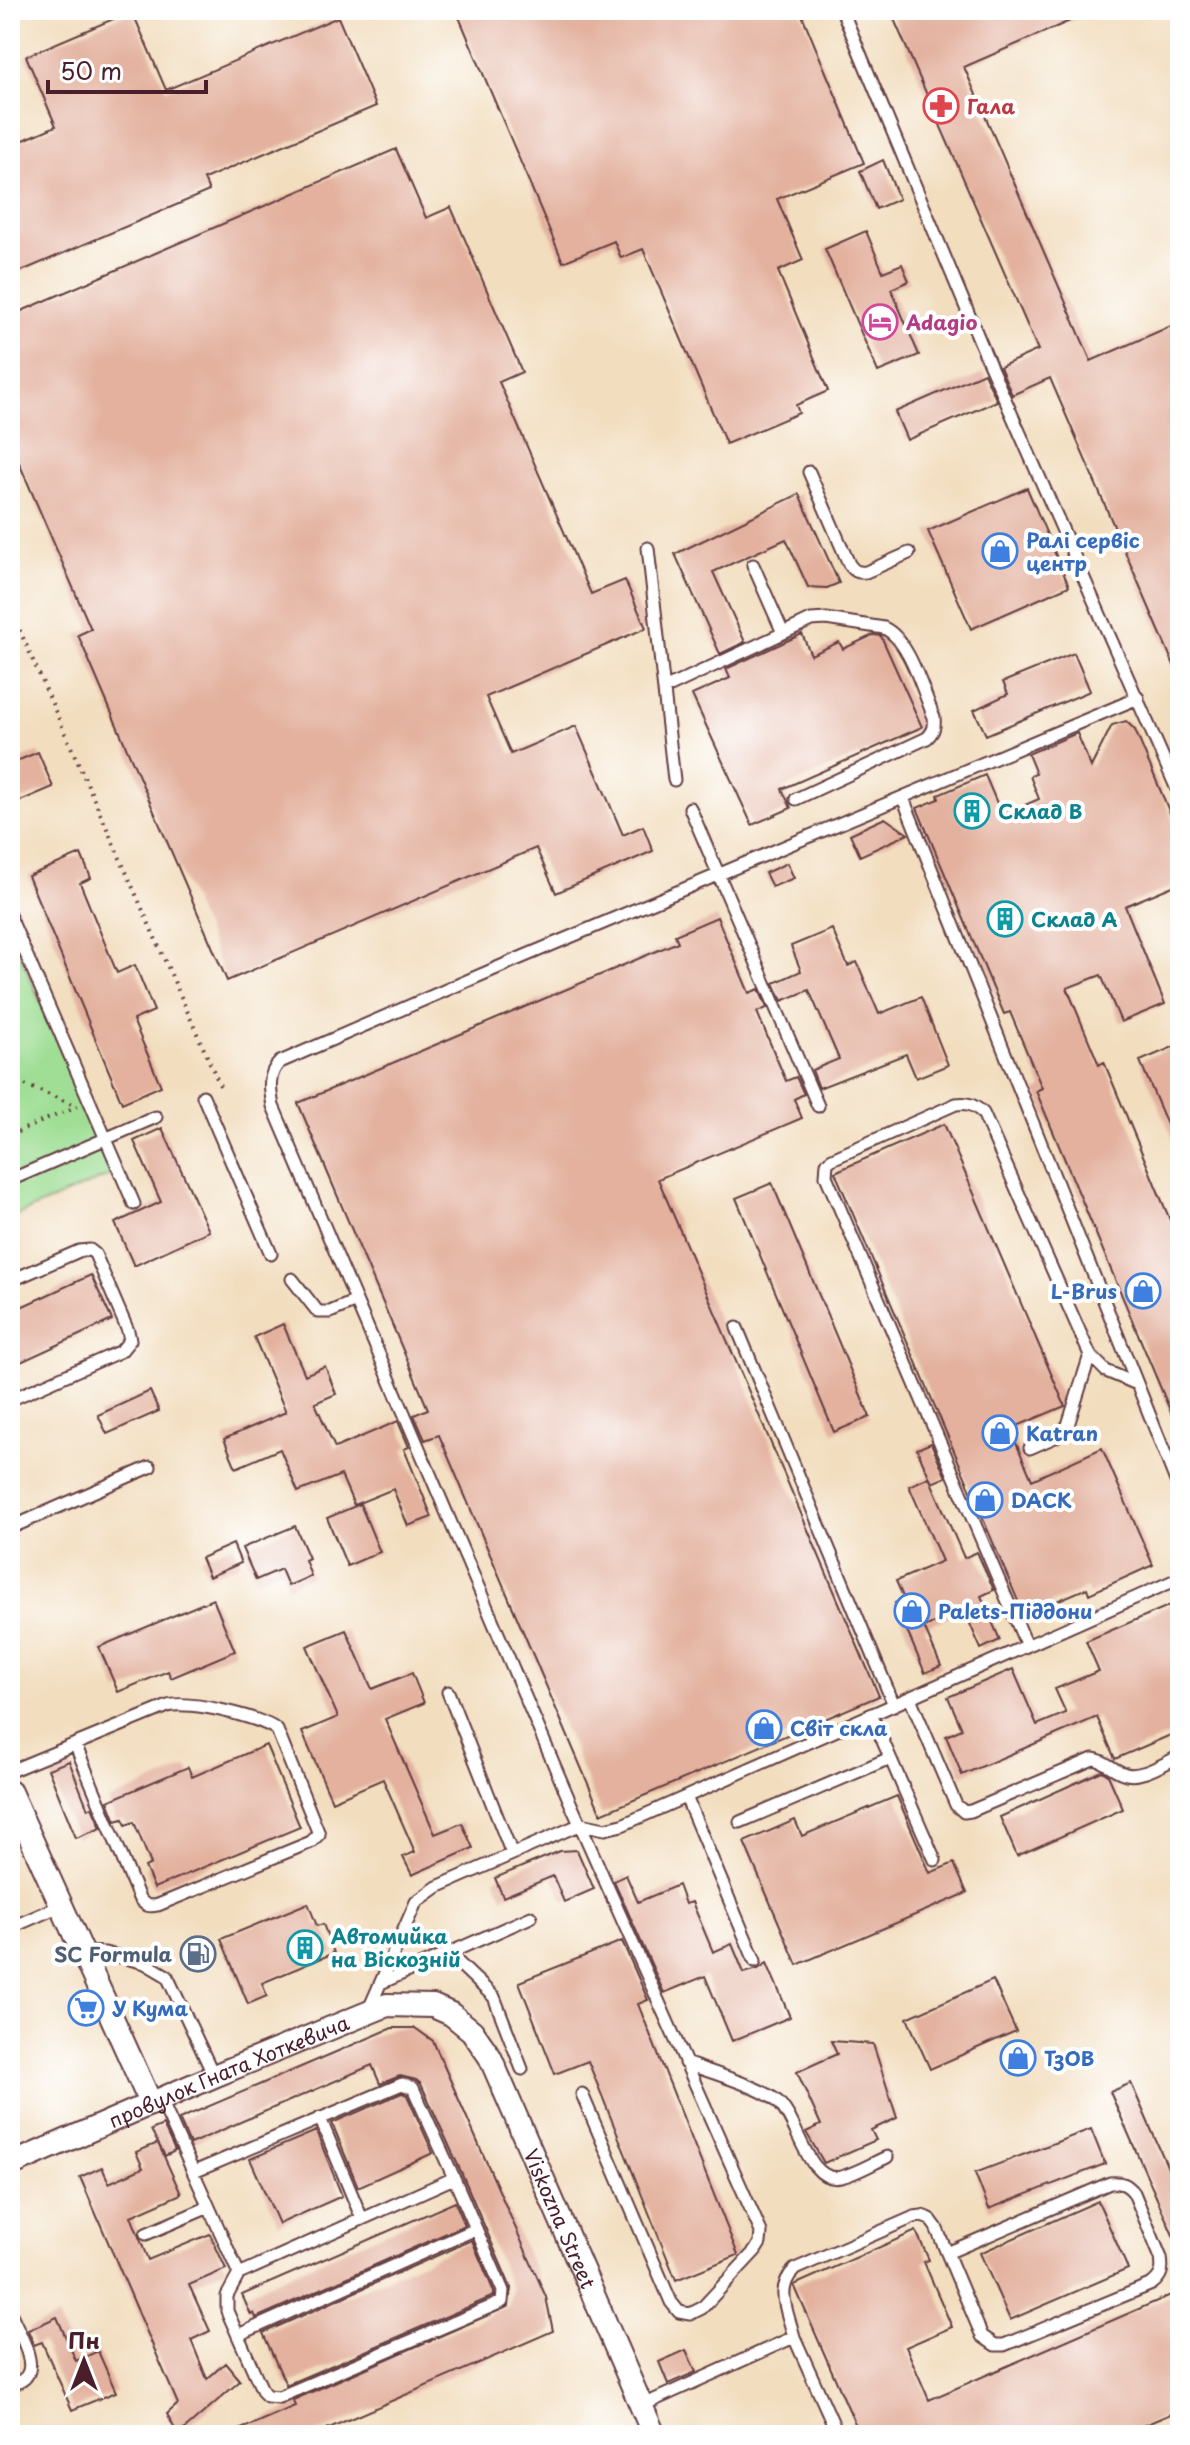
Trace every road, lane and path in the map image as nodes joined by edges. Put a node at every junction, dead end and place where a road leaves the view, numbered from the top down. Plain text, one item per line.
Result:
1 (842, 10) edge
2 (809, 472) dead end
3 (648, 548) dead end
4 (909, 553) dead end
5 (753, 565) dead end
6 (10, 608) edge
7 (783, 633) junction
8 (664, 689) junction
9 (1138, 698) junction
10 (674, 780) dead end
11 (1180, 796) edge
12 (903, 798) junction
13 (796, 799) dead end
14 (690, 808) dead end
15 (719, 875) junction
16 (10, 917) edge
17 (10, 1079) edge
18 (221, 1088) dead end
19 (72, 1092) dead end
20 (203, 1096) dead end
21 (78, 1106) junction
22 (818, 1106) dead end
23 (156, 1117) dead end
24 (10, 1135) edge
25 (105, 1138) junction
26 (10, 1180) edge
27 (134, 1204) dead end
28 (271, 1254) dead end
29 (292, 1279) dead end
30 (10, 1281) edge
31 (356, 1301) junction
32 (737, 1328) dead end
33 (1090, 1355) junction
34 (1137, 1384) junction
35 (10, 1400) edge
36 (1030, 1448) dead end
37 (150, 1467) dead end
38 (1180, 1491) edge
39 (10, 1528) edge
40 (1180, 1578) edge
41 (1027, 1646) junction
42 (448, 1692) dead end
43 (910, 1698) junction
44 (894, 1705) junction
45 (871, 1714) junction
46 (75, 1744) junction
47 (1180, 1756) edge
48 (890, 1758) junction
49 (10, 1771) edge
50 (10, 1792) edge
51 (686, 1797) junction
52 (740, 1822) dead end
53 (581, 1824) junction
54 (512, 1854) junction
55 (935, 1860) dead end
56 (60, 1906) junction
57 (531, 1917) dead end
58 (10, 1928) edge
59 (81, 1952) junction
60 (448, 1953) junction
61 (755, 1961) dead end
62 (381, 1983) junction
63 (368, 2013) junction
64 (451, 2014) joint
65 (685, 2063) junction
66 (522, 2069) dead end
67 (214, 2076) junction
68 (582, 2094) dead end
69 (156, 2102) junction
70 (320, 2118) junction
71 (887, 2157) dead end
72 (10, 2165) edge
73 (194, 2172) junction
74 (454, 2178) junction
75 (209, 2207) junction
76 (362, 2219) junction
77 (476, 2229) junction
78 (146, 2234) dead end
79 (947, 2253) junction
80 (239, 2274) junction
81 (10, 2312) edge
82 (238, 2335) junction
83 (794, 2337) junction
84 (10, 2386) edge
85 (641, 2406) junction
86 (654, 2435) edge
87 (835, 2435) edge

1 - 9 lane
2 - 4 lane
3 - 8 lane
5 - 7 lane
6 - 18 path
7 - 8 lane
7 - 13 lane
8 - 10 lane
9 - 11 lane
9 - 12 lane
12 - 15 lane
12 - 34 lane
14 - 15 lane
15 - 22 lane
15 - 31 lane
16 - 25 lane
17 - 21 path
19 - 21 path
20 - 28 lane
21 - 24 path
23 - 25 lane
25 - 26 lane
25 - 27 lane
29 - 31 lane
30 - 35 lane
31 - 53 lane
32 - 44 lane
33 - 34 lane
33 - 36 lane
33 - 41 lane
34 - 38 lane
37 - 39 lane
40 - 41 lane
41 - 43 lane
42 - 54 lane
43 - 44 lane
43 - 47 lane
44 - 45 lane
45 - 48 lane
45 - 51 lane
46 - 46 lane
46 - 49 lane
48 - 52 lane
48 - 55 lane
50 - 56 street
51 - 53 lane
51 - 61 lane
53 - 54 lane
53 - 65 lane
54 - 62 lane
56 - 58 lane
56 - 59 street
57 - 60 lane
59 - 67 lane
59 - 69 street
60 - 62 lane
60 - 66 lane
62 - 63 lane
63 - 64 street, провулок Гната Хоткевича
63 - 67 street, провулок Гната Хоткевича
64 - 85 street, Viskozna Street
65 - 68 lane
65 - 71 lane
67 - 69 street, провулок Гната Хоткевича
69 - 72 street, провулок Гната Хоткевича
69 - 73 lane
70 - 73 lane
70 - 74 lane
70 - 76 lane
73 - 75 lane
74 - 76 lane
74 - 77 lane
75 - 78 lane
75 - 80 lane
76 - 80 lane
77 - 82 lane
77 - 82 lane
79 - 79 lane
79 - 83 lane
80 - 82 lane
81 - 84 lane
83 - 85 lane
83 - 87 lane
85 - 86 street, Viskozna Street

